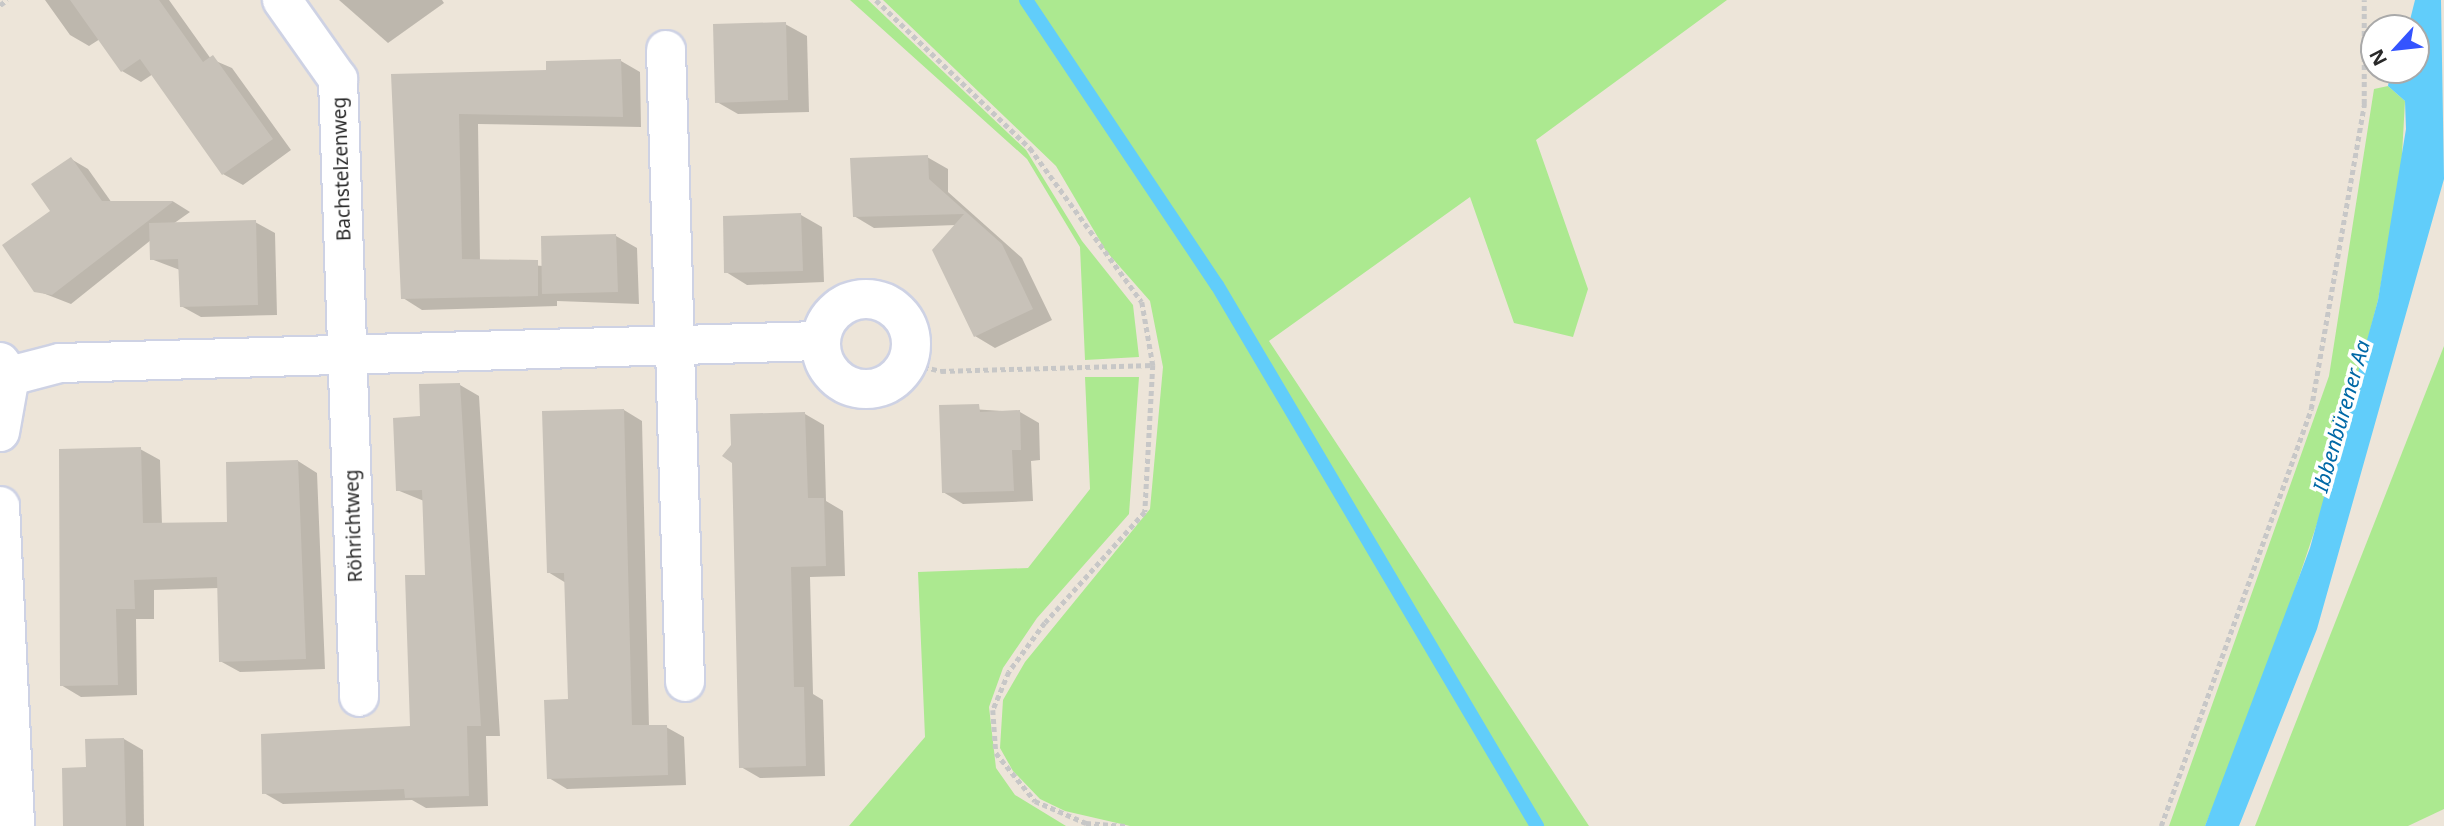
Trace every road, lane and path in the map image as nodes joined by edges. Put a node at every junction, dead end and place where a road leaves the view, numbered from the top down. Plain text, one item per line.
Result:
1 (7, 0) edge
2 (282, 0) edge
3 (876, 0) edge
4 (2364, 0) edge
5 (0, 5) edge
6 (666, 50) dead end
7 (821, 341) junction
8 (675, 344) junction
9 (348, 356) junction
10 (907, 363) junction
11 (1153, 365) junction
12 (5, 369) edge
13 (0, 432) edge
14 (0, 506) edge
15 (685, 682) dead end
16 (359, 697) dead end
17 (15, 826) edge
18 (1126, 826) edge
19 (2161, 826) edge

1 - 5 path
2 - 9 street, Bachstelzenweg
3 - 11 path
4 - 19 path
6 - 8 street
7 - 8 street
7 - 10 street
7 - 10 street
8 - 9 street
8 - 15 street
9 - 12 street
9 - 16 street, Röhrichtweg
10 - 11 path
11 - 18 path
12 - 13 street
14 - 17 street

